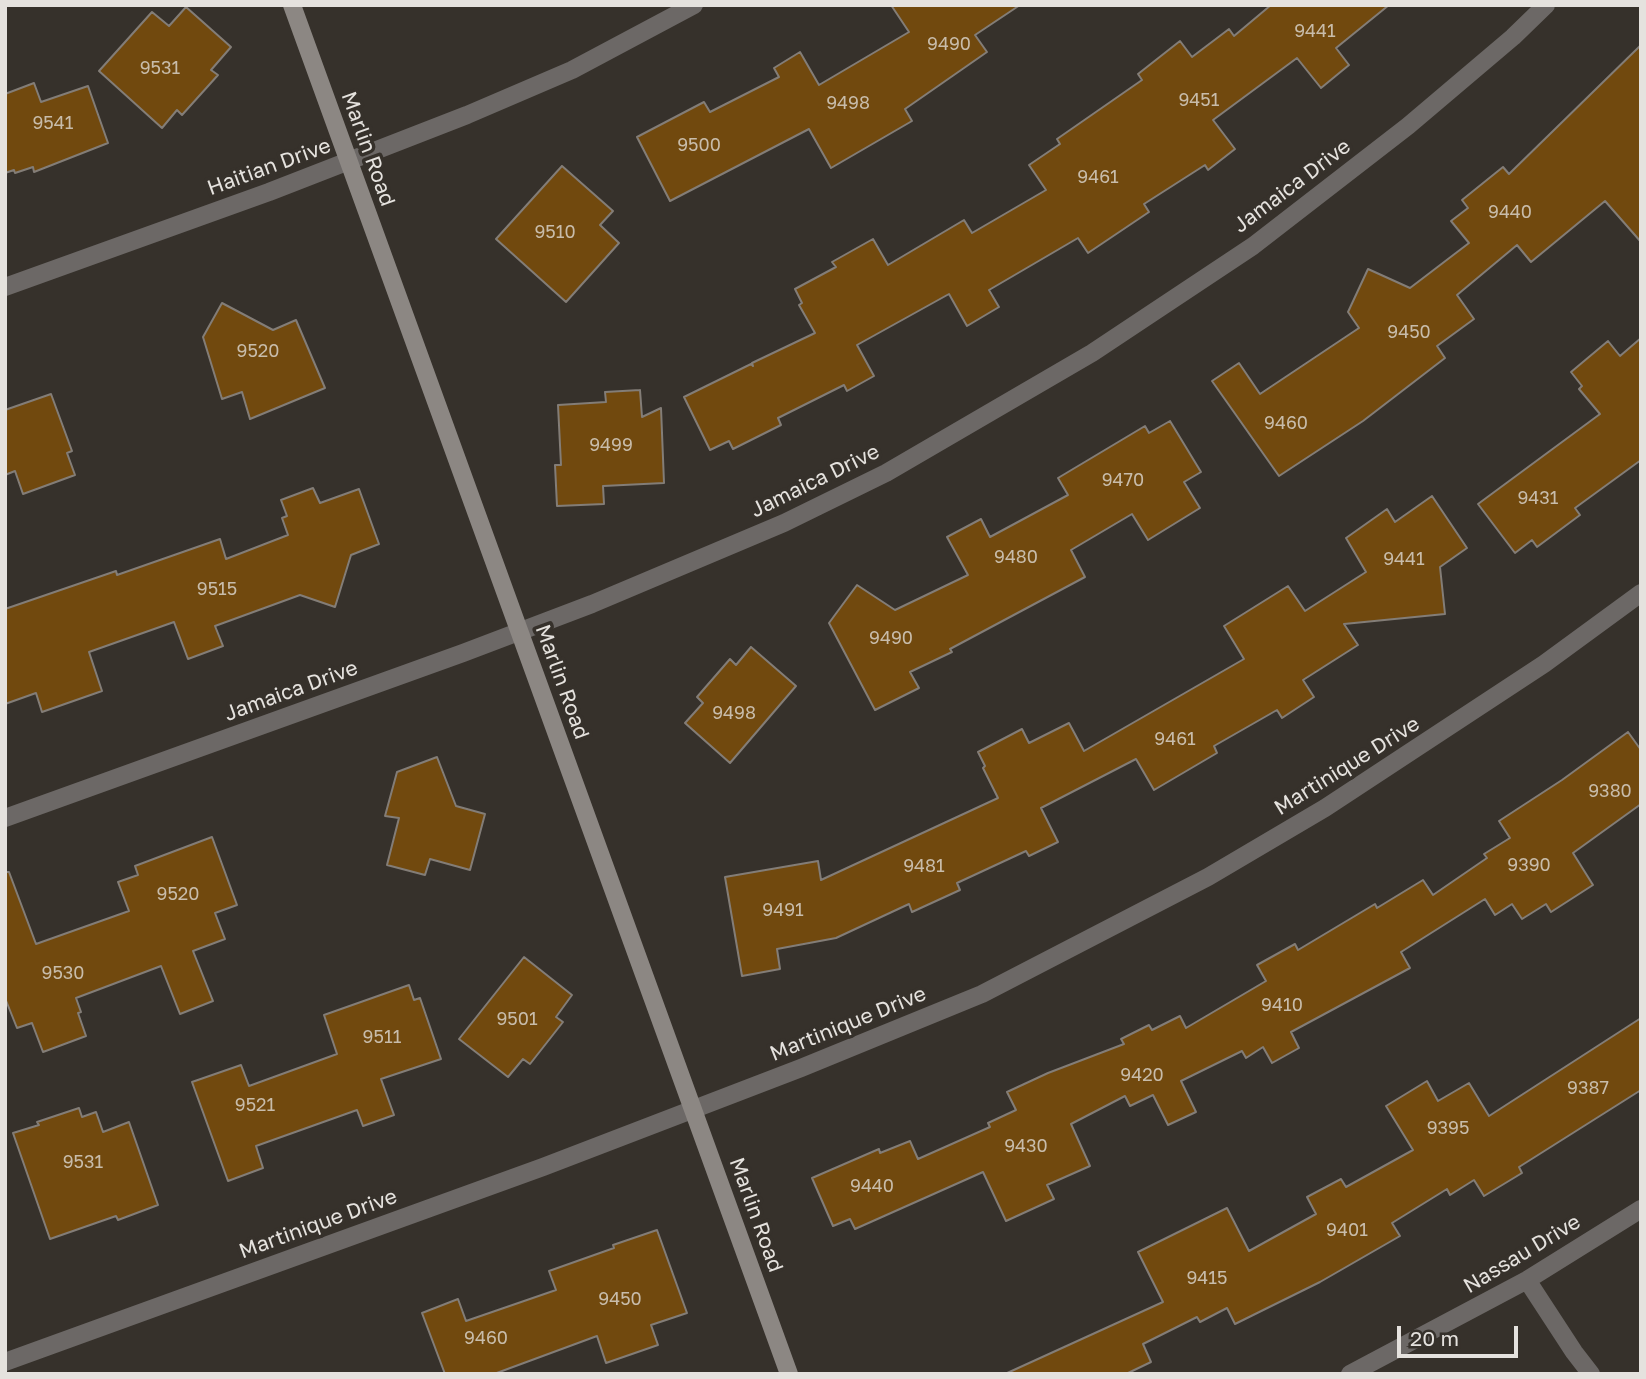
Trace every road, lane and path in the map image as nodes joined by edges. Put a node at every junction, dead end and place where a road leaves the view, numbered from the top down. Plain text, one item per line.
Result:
1 (292, 5) edge
2 (694, 5) edge
3 (1546, 5) edge
4 (349, 162) junction
5 (5, 287) edge
6 (1641, 593) edge
7 (520, 631) junction
8 (5, 818) edge
9 (693, 1109) junction
10 (1641, 1209) edge
11 (1527, 1279) junction
12 (5, 1362) edge
13 (789, 1374) edge
14 (1350, 1374) edge
15 (1591, 1374) edge

1 - 4 street, Marlin Road
2 - 4 street, Haitian Drive
3 - 7 street, Jamaica Drive
4 - 5 street, Haitian Drive
4 - 7 street, Marlin Road
6 - 9 street, Martinique Drive
7 - 8 street, Jamaica Drive
7 - 9 street, Marlin Road
9 - 12 street, Martinique Drive
9 - 13 street, Marlin Road
10 - 11 street, Nassau Drive
11 - 14 street, Nassau Drive
11 - 15 street

